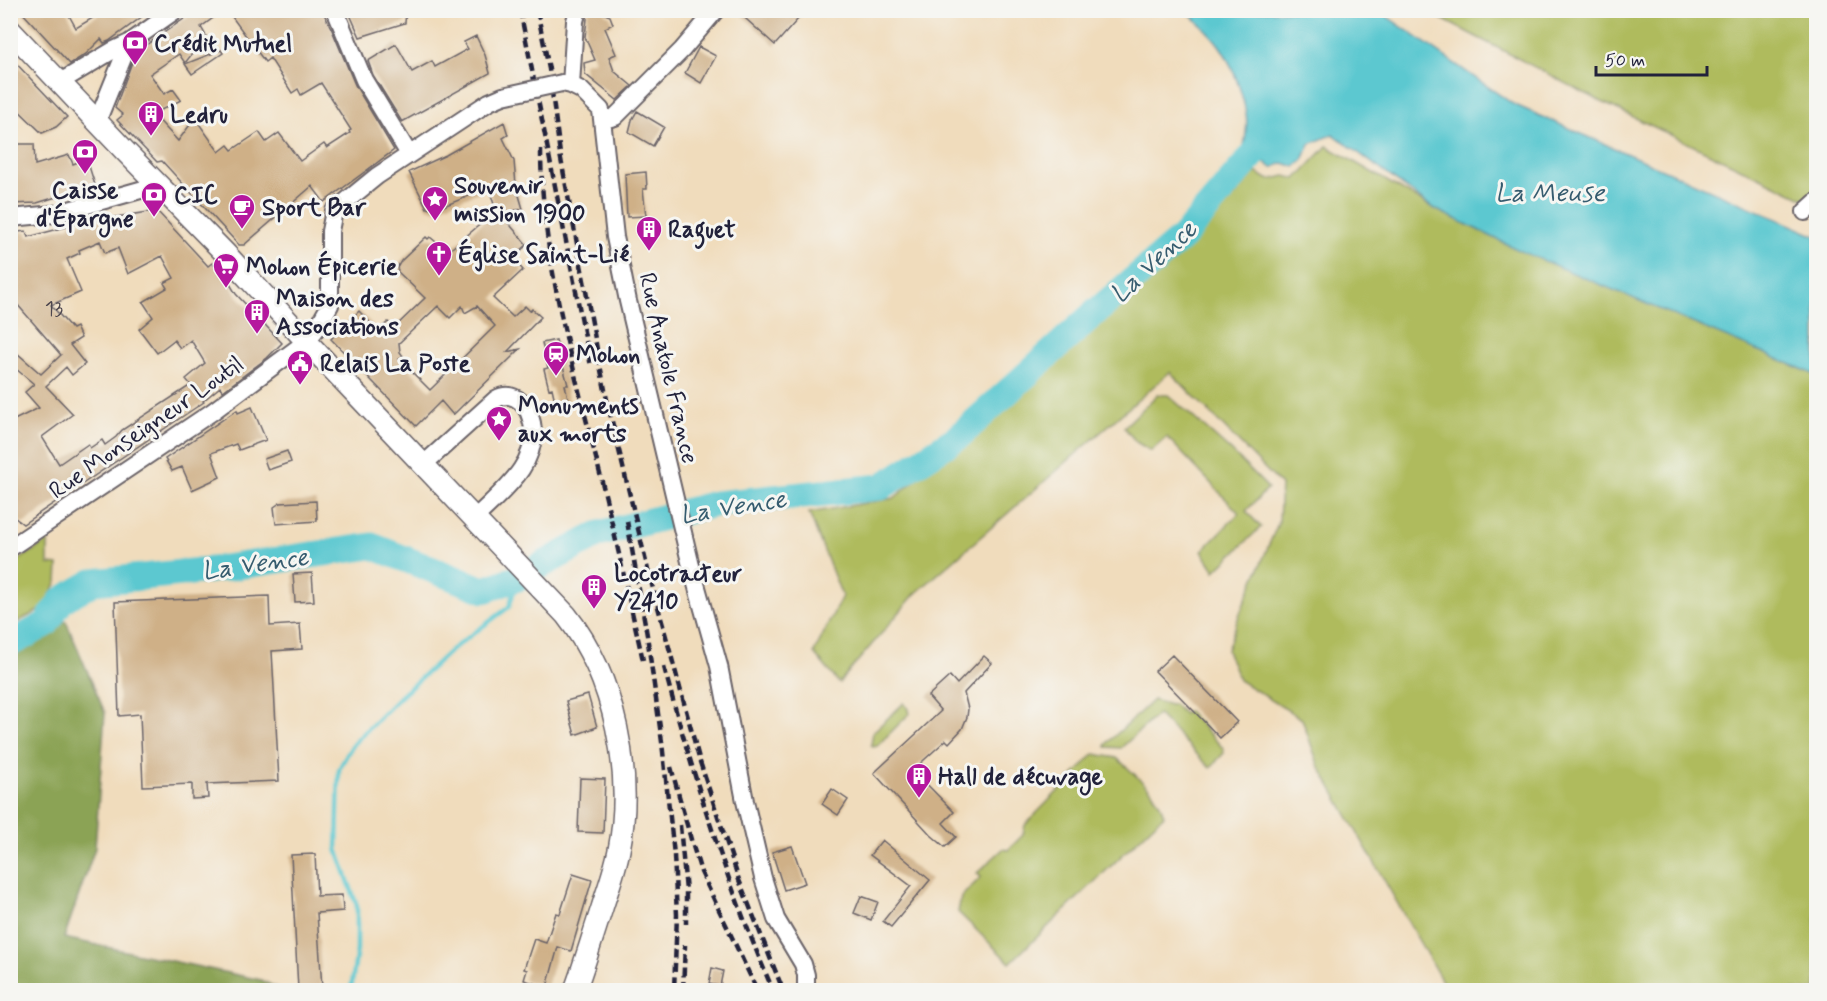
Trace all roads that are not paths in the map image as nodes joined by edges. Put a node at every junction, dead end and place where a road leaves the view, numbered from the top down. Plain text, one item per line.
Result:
1 (176, 10) edge
2 (335, 10) edge
3 (578, 10) edge
4 (716, 10) edge
5 (10, 30) edge
6 (129, 43) junction
7 (60, 82) junction
8 (567, 84) junction
9 (603, 120) junction
10 (97, 122) junction
11 (409, 154) junction
12 (158, 185) junction
13 (10, 218) edge
14 (307, 341) junction
15 (424, 464) junction
16 (475, 518) junction
17 (10, 549) edge
18 (575, 990) edge
19 (806, 990) edge

1 - 6 street
2 - 11 street
3 - 8 street
4 - 9 street
5 - 7 main road
6 - 7 street
6 - 10 street
7 - 10 main road
8 - 9 street, Rue Anatole France
8 - 11 street, bridge
9 - 19 street, Rue Anatole France
10 - 12 main road
11 - 14 street, Rue Monseigneur Loutil
12 - 13 street
12 - 14 main road
14 - 15 main road
14 - 17 street, Rue Monseigneur Loutil
15 - 16 main road
15 - 16 street
16 - 18 main road

